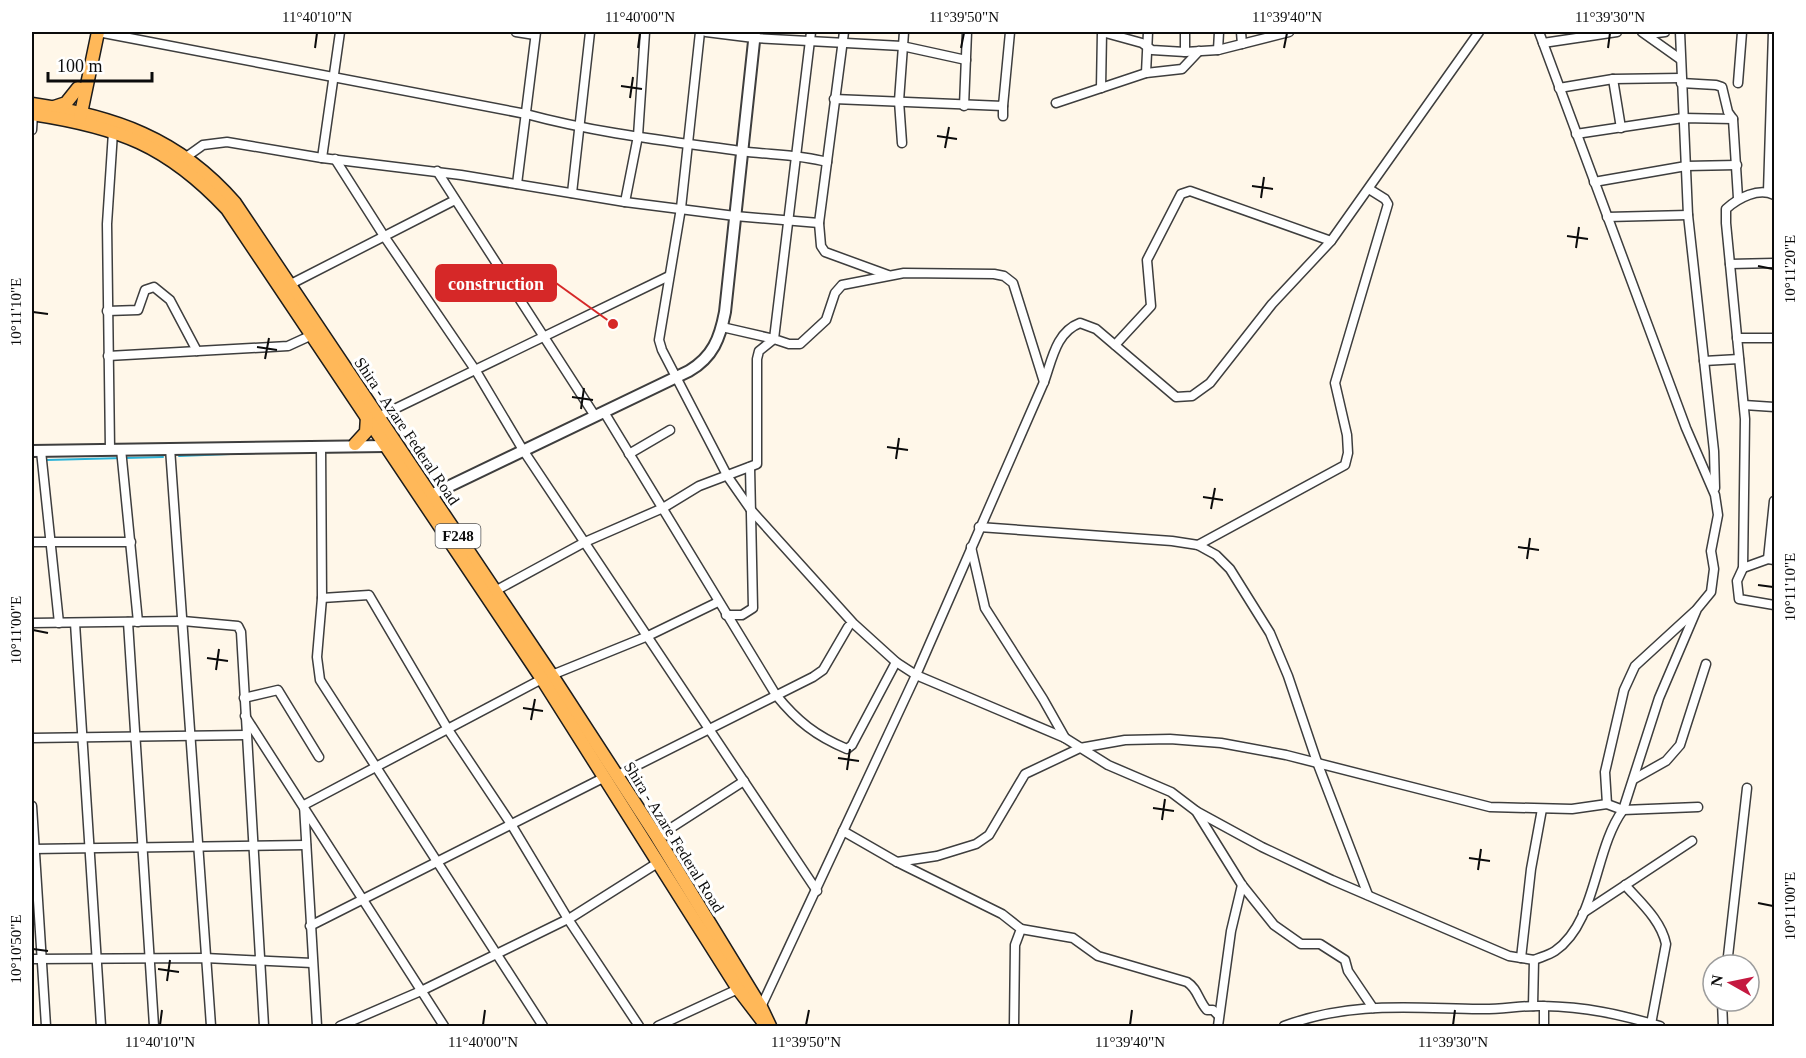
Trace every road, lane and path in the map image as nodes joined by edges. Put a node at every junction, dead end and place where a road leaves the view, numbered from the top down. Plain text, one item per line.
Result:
1 (95, 32) edge
2 (340, 32) edge
3 (516, 32) edge
4 (590, 32) edge
5 (645, 32) edge
6 (700, 32) edge
7 (706, 32) edge
8 (811, 32) edge
9 (844, 32) edge
10 (904, 32) edge
11 (968, 32) edge
12 (1010, 32) edge
13 (1107, 32) edge
14 (1148, 32) edge
15 (1185, 32) edge
16 (1219, 32) edge
17 (1241, 32) edge
18 (1289, 32) edge
19 (1479, 32) edge
20 (1539, 32) edge
21 (1617, 32) edge
22 (1665, 32) edge
23 (1680, 32) edge
24 (1742, 32) edge
25 (1773, 32) edge
26 (535, 33) edge
27 (1602, 33) edge
28 (1646, 33) edge
29 (1271, 34) edge
30 (755, 35) edge
31 (810, 42) junction
32 (841, 44) junction
33 (1242, 44) junction
34 (1543, 44) junction
35 (902, 46) junction
36 (1147, 48) junction
37 (1218, 50) junction
38 (1199, 51) junction
39 (1185, 52) junction
40 (1680, 59) junction
41 (966, 60) junction
42 (1146, 73) junction
43 (333, 77) junction
44 (1613, 79) junction
45 (1681, 80) junction
46 (1738, 83) dead end
47 (82, 88) junction
48 (1101, 88) junction
49 (1559, 88) junction
50 (834, 99) junction
51 (899, 101) junction
52 (1056, 103) dead end
53 (964, 105) junction
54 (52, 107) junction
55 (32, 111) edge
56 (526, 114) junction
57 (76, 116) junction
58 (103, 118) junction
59 (1683, 118) junction
60 (1733, 119) junction
61 (579, 128) junction
62 (1621, 128) junction
63 (32, 130) edge
64 (113, 132) junction
65 (1576, 134) junction
66 (638, 136) junction
67 (689, 143) junction
68 (902, 143) dead end
69 (743, 152) junction
70 (798, 154) junction
71 (322, 158) junction
72 (335, 159) junction
73 (182, 160) junction
74 (827, 162) junction
75 (1737, 165) junction
76 (1686, 166) junction
77 (437, 171) junction
78 (1594, 182) junction
79 (517, 184) junction
80 (1368, 189) junction
81 (572, 194) junction
82 (1771, 194) edge
83 (1738, 198) junction
84 (455, 200) junction
85 (625, 202) junction
86 (681, 208) junction
87 (1688, 215) junction
88 (735, 216) junction
89 (1607, 217) junction
90 (788, 220) junction
91 (819, 223) junction
92 (384, 236) junction
93 (1331, 241) junction
94 (1774, 263) edge
95 (1730, 264) junction
96 (669, 276) junction
97 (889, 276) junction
98 (289, 285) junction
99 (107, 311) junction
100 (722, 327) junction
101 (312, 335) junction
102 (544, 337) junction
103 (1737, 338) junction
104 (1774, 338) edge
105 (774, 339) junction
106 (1116, 345) junction
107 (197, 351) junction
108 (108, 356) junction
109 (1739, 359) junction
110 (1704, 361) junction
111 (476, 371) junction
112 (678, 376) junction
113 (1044, 382) junction
114 (1744, 405) junction
115 (1774, 407) edge
116 (600, 414) junction
117 (372, 417) junction
118 (670, 430) dead end
119 (355, 444) junction
120 (321, 446) junction
121 (386, 446) junction
122 (170, 448) junction
123 (523, 450) junction
124 (119, 453) junction
125 (629, 454) junction
126 (39, 456) edge
127 (750, 467) junction
128 (728, 477) junction
129 (431, 495) junction
130 (1715, 495) junction
131 (1774, 501) edge
132 (663, 508) junction
133 (752, 510) junction
134 (979, 527) junction
135 (32, 542) edge
136 (51, 542) junction
137 (131, 542) junction
138 (585, 542) junction
139 (1198, 545) junction
140 (970, 547) junction
141 (1771, 560) edge
142 (1743, 568) junction
143 (495, 591) junction
144 (322, 598) junction
145 (718, 602) junction
146 (1774, 605) edge
147 (1697, 609) junction
148 (726, 615) junction
149 (183, 621) junction
150 (128, 622) junction
151 (138, 622) junction
152 (32, 623) edge
153 (59, 623) junction
154 (75, 623) junction
155 (848, 627) dead end
156 (648, 636) junction
157 (896, 662) junction
158 (1706, 664) dead end
159 (916, 675) junction
160 (547, 678) junction
161 (776, 695) junction
162 (244, 698) junction
163 (244, 716) junction
164 (710, 730) junction
165 (448, 731) junction
166 (191, 735) junction
167 (246, 735) junction
168 (137, 737) junction
169 (32, 738) edge
170 (1065, 738) junction
171 (83, 739) junction
172 (1080, 748) junction
173 (319, 757) dead end
174 (1317, 762) junction
175 (375, 767) junction
176 (610, 776) junction
177 (1634, 779) junction
178 (744, 781) junction
179 (1747, 788) dead end
180 (1607, 804) junction
181 (304, 805) junction
182 (32, 806) edge
183 (1698, 807) dead end
184 (1542, 809) junction
185 (1623, 810) junction
186 (1196, 811) junction
187 (512, 824) junction
188 (843, 831) junction
189 (657, 837) junction
190 (1692, 841) dead end
191 (306, 845) junction
192 (252, 847) junction
193 (144, 848) junction
194 (198, 848) junction
195 (33, 849) edge
196 (90, 849) junction
197 (435, 862) junction
198 (659, 862) junction
199 (897, 862) junction
200 (1242, 885) junction
201 (1625, 885) junction
202 (817, 891) junction
203 (1368, 895) junction
204 (364, 899) junction
205 (1583, 914) junction
206 (568, 919) junction
207 (310, 926) junction
208 (1021, 930) junction
209 (1728, 953) edge
210 (495, 955) junction
211 (97, 958) junction
212 (150, 958) junction
213 (205, 958) junction
214 (1521, 958) junction
215 (32, 959) edge
216 (42, 959) junction
217 (1534, 960) junction
218 (259, 961) junction
219 (312, 963) junction
220 (738, 989) junction
221 (421, 991) junction
222 (1533, 1006) junction
223 (1544, 1006) junction
224 (761, 1007) junction
225 (1372, 1008) junction
226 (1218, 1016) junction
227 (1651, 1024) junction
228 (46, 1026) edge
229 (101, 1026) edge
230 (154, 1026) edge
231 (211, 1026) edge
232 (264, 1026) edge
233 (316, 1026) edge
234 (345, 1026) edge
235 (444, 1026) edge
236 (543, 1026) edge
237 (639, 1026) edge
238 (658, 1026) edge
239 (768, 1026) edge
240 (1014, 1026) edge
241 (1218, 1026) edge
242 (1284, 1026) edge
243 (1544, 1026) edge
244 (1660, 1026) edge

1 - 43 street
1 - 47 main road
2 - 43 street
3 - 26 street
4 - 61 street
5 - 66 street
6 - 67 street
7 - 30 street
8 - 31 street
9 - 32 street
10 - 35 street
11 - 41 street
12 - 53 street
13 - 36 street
13 - 48 street
14 - 36 street
15 - 39 street
16 - 37 street
17 - 33 street
18 - 29 street
19 - 80 street
20 - 34 street
21 - 27 street
22 - 28 street
23 - 40 street
24 - 46 street
25 - 82 street
26 - 56 street
27 - 34 street
28 - 40 street
29 - 33 street
30 - 31 street
30 - 69 street
31 - 32 street
31 - 70 street
32 - 35 street
32 - 50 street
33 - 37 street
34 - 49 street
35 - 41 street
35 - 51 street
36 - 39 street
36 - 42 street
37 - 38 street
38 - 39 street
38 - 42 street
40 - 45 street
41 - 53 street
42 - 48 street
43 - 56 street
43 - 71 street
44 - 45 street
44 - 49 street
44 - 62 street
45 - 59 street
45 - 60 street
47 - 54 main road
47 - 57 main road
47 - 58 main road
48 - 52 street
49 - 65 street
50 - 51 street
50 - 74 street
51 - 53 street
51 - 68 street
54 - 55 main road, Shira - Azare Federal Road / F248
54 - 57 main road, Shira - Azare Federal Road / F248
55 - 57 main road, Shira - Azare Federal Road / F248
55 - 63 street
56 - 61 street
56 - 79 street
57 - 58 main road, Shira - Azare Federal Road / F248
57 - 64 main road, Shira - Azare Federal Road / F248
58 - 73 main road, Shira - Azare Federal Road / F248
59 - 60 street
59 - 62 street
59 - 76 street
60 - 75 street
61 - 66 street
61 - 81 street
62 - 65 street
64 - 73 main road, Shira - Azare Federal Road / F248
64 - 99 street
65 - 78 street
66 - 67 street
66 - 85 street
67 - 69 street
67 - 86 street
69 - 70 street
69 - 88 street
70 - 74 street
70 - 90 street
71 - 72 street
71 - 73 street
72 - 77 street
72 - 92 street
73 - 98 main road, Shira - Azare Federal Road / F248
73 - 101 main road, Shira - Azare Federal Road / F248
74 - 91 street
75 - 76 street
75 - 83 street
76 - 78 street
76 - 87 street
77 - 79 street
77 - 84 street
78 - 89 street
79 - 81 street
80 - 93 street
80 - 139 street
81 - 85 street
82 - 83 street
83 - 95 street
84 - 92 street
84 - 102 street
85 - 86 street
86 - 88 street
86 - 96 street
87 - 89 street
87 - 110 street
88 - 90 street
88 - 100 street
89 - 130 street
90 - 91 street
90 - 105 street
91 - 97 street
92 - 98 street
92 - 111 street
93 - 106 street
93 - 106 street
94 - 95 street
95 - 103 street
96 - 102 street
96 - 112 street
97 - 105 street
97 - 113 street
98 - 117 main road, Shira - Azare Federal Road / F248
99 - 107 street
99 - 108 street
100 - 105 street
100 - 112 street
101 - 107 street
101 - 117 main road, Shira - Azare Federal Road / F248
102 - 111 street
102 - 116 street
103 - 104 street
103 - 109 street
105 - 127 street
106 - 113 street
107 - 108 street
108 - 124 street
109 - 110 street
109 - 114 street
110 - 130 street
111 - 117 street
111 - 123 street
112 - 116 street
112 - 128 street
113 - 134 street
114 - 115 street
114 - 142 street
116 - 123 street
116 - 125 street
117 - 119 main road
117 - 121 main road, Shira - Azare Federal Road / F248
117 - 129 main road, Shira - Azare Federal Road / F248
118 - 125 street
119 - 120 street
119 - 121 street
120 - 122 street
120 - 144 street
121 - 160 main road, Shira - Azare Federal Road / F248
122 - 124 street
122 - 149 street
123 - 129 street
123 - 138 street
124 - 126 street
124 - 137 street
125 - 132 street
126 - 136 street
127 - 128 street
127 - 133 street
128 - 132 street
128 - 133 street
129 - 143 main road, Shira - Azare Federal Road / F248
130 - 147 street
131 - 141 street
132 - 138 street
132 - 145 street
133 - 148 street
133 - 157 street
134 - 139 street
134 - 140 street
135 - 136 street
136 - 137 street
136 - 153 street
137 - 151 street
138 - 143 street
138 - 156 street
139 - 174 street
140 - 159 street
140 - 170 street
141 - 142 street
142 - 146 street
143 - 160 main road, Shira - Azare Federal Road / F248
144 - 165 street
144 - 175 street
145 - 148 street
145 - 156 street
147 - 177 street
147 - 180 street
148 - 161 street
149 - 151 street
149 - 162 street
149 - 166 street
150 - 151 street
150 - 154 street
150 - 168 street
152 - 153 street
153 - 154 street
154 - 171 street
155 - 161 street
156 - 160 street
156 - 164 street
157 - 159 street
157 - 161 street
158 - 177 street
159 - 170 street
159 - 188 street
160 - 165 street
160 - 176 main road, Shira - Azare Federal Road / F248
161 - 164 street
162 - 163 street
162 - 173 street
163 - 167 street
163 - 181 street
164 - 176 street
164 - 178 street
165 - 175 street
165 - 187 street
166 - 167 street
166 - 168 street
166 - 194 street
167 - 192 street
168 - 171 street
168 - 193 street
169 - 171 street
170 - 172 street
171 - 196 street
172 - 174 street
172 - 186 street
172 - 199 street
174 - 184 street
174 - 203 street
175 - 181 street
175 - 197 street
176 - 187 street
176 - 189 main road, Shira - Azare Federal Road / F248
176 - 198 main road, Shira - Azare Federal Road / F248
177 - 185 street
178 - 189 street
178 - 202 street
179 - 209 street
180 - 184 street
180 - 185 street
181 - 191 street
181 - 204 street
182 - 195 street
183 - 185 street
184 - 214 street
185 - 205 street
186 - 200 street
186 - 203 street
187 - 197 street
187 - 206 street
188 - 199 street
188 - 202 street
189 - 224 main road, Shira - Azare Federal Road / F248
190 - 201 street
191 - 192 street
191 - 207 street
192 - 194 street
192 - 218 street
193 - 194 street
193 - 196 street
193 - 212 street
194 - 213 street
195 - 196 street
195 - 216 street
196 - 211 street
197 - 204 street
197 - 210 street
198 - 206 street
198 - 220 main road, Shira - Azare Federal Road / F248
199 - 208 street
200 - 225 street
200 - 226 street
201 - 205 street
201 - 227 street
202 - 224 street
203 - 214 street
204 - 207 street
204 - 221 street
205 - 217 street
206 - 210 street
206 - 237 street
207 - 219 street
208 - 226 street
208 - 240 street
210 - 221 street
210 - 236 street
211 - 212 street
211 - 216 street
211 - 229 street
212 - 213 street
212 - 230 street
213 - 218 street
213 - 231 street
214 - 217 street
215 - 216 street
216 - 228 street
217 - 222 street
218 - 219 street
218 - 232 street
219 - 233 street
220 - 238 street
220 - 239 main road, Shira - Azare Federal Road / F248
221 - 234 street
221 - 235 street
222 - 223 street
222 - 225 street
223 - 227 street
223 - 243 street
224 - 239 main road, Shira - Azare Federal Road / F248
225 - 242 street
226 - 241 street
227 - 244 street

